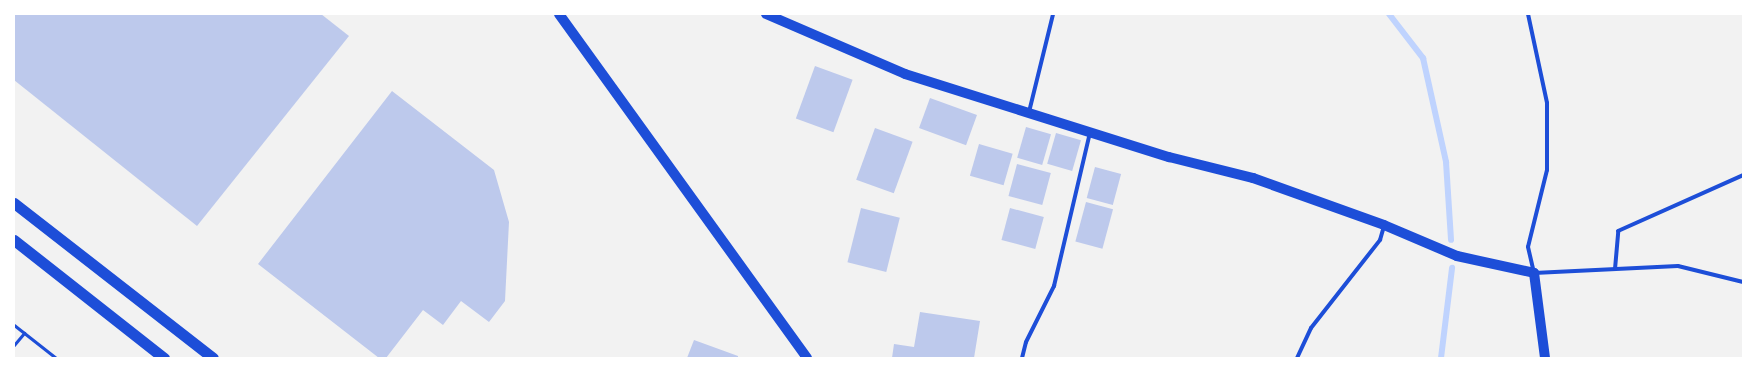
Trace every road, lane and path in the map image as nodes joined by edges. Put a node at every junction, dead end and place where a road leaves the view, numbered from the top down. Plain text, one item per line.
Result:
1 (559, 14) edge
2 (766, 14) edge
3 (1053, 14) edge
4 (1528, 14) edge
5 (1029, 113) junction
6 (1090, 131) junction
7 (1743, 175) edge
8 (14, 203) edge
9 (1384, 225) junction
10 (14, 240) edge
11 (1615, 269) junction
12 (1534, 273) junction
13 (1743, 282) edge
14 (14, 324) edge
15 (24, 333) junction
16 (14, 346) edge
17 (56, 358) edge
18 (164, 358) edge
19 (212, 358) edge
20 (807, 358) edge
21 (1022, 358) edge
22 (1297, 358) edge
23 (1545, 358) edge

1 - 20 main road
2 - 5 main road
3 - 5 street
4 - 12 street
5 - 6 main road
6 - 9 main road
6 - 21 street
7 - 11 street
8 - 19 highway
9 - 12 main road
9 - 22 street
10 - 18 highway
11 - 12 street
11 - 13 street
12 - 23 main road
14 - 15 lane
15 - 16 lane
15 - 17 lane

